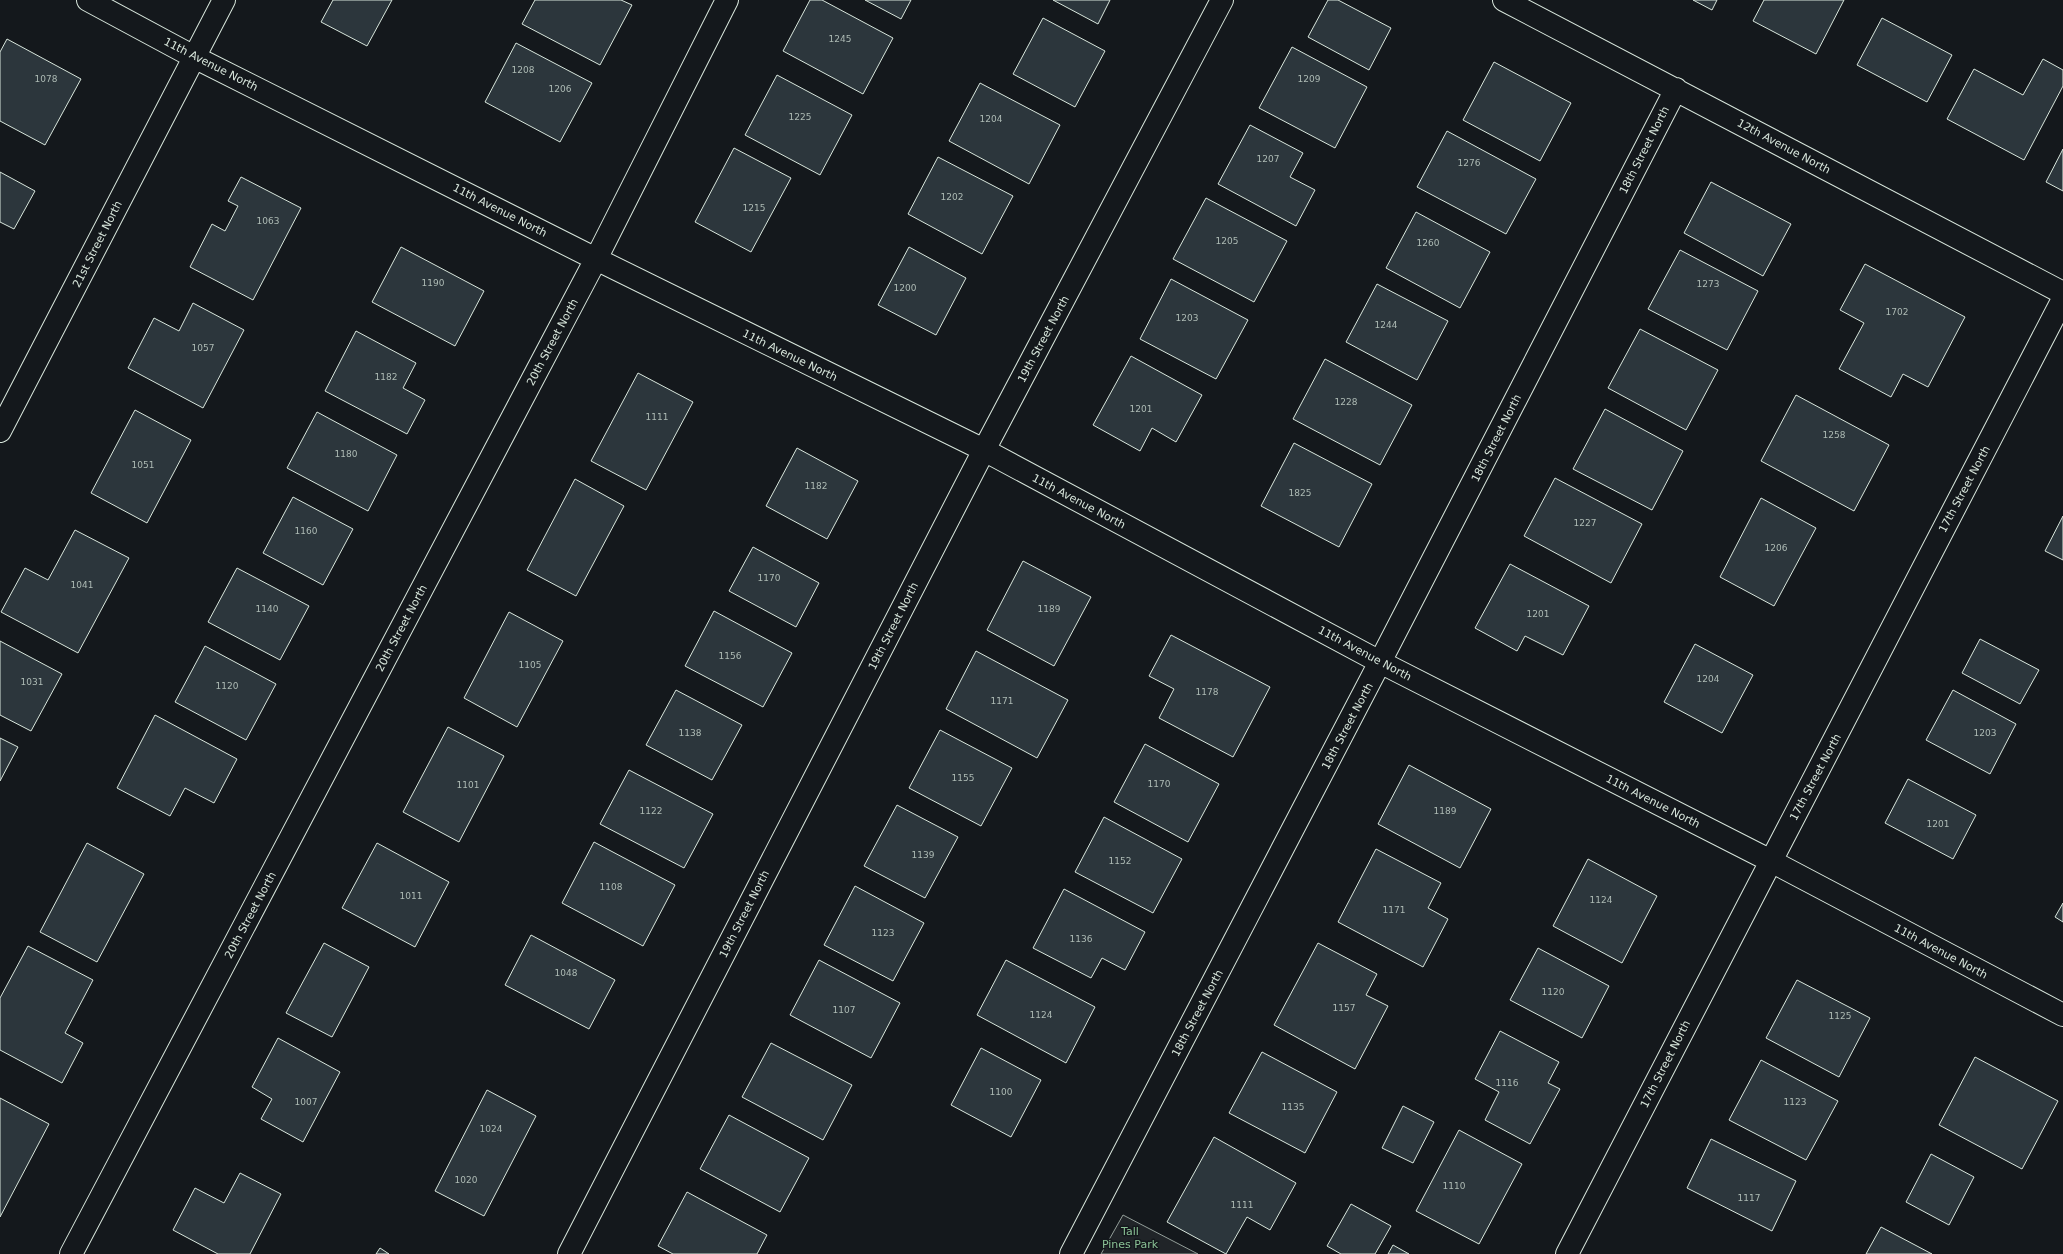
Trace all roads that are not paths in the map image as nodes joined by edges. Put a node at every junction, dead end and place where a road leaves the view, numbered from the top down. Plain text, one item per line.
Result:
1 (88, 0) edge
2 (224, 0) edge
3 (727, 0) edge
4 (1222, 0) edge
5 (1504, 0) edge
6 (194, 57) junction
7 (1676, 89) junction
8 (596, 259) junction
9 (2063, 293) edge
10 (2063, 299) edge
11 (0, 431) edge
12 (984, 450) junction
13 (1380, 662) junction
14 (1771, 861) junction
15 (2063, 1015) edge
16 (71, 1254) edge
17 (569, 1254) edge
18 (1071, 1254) edge
19 (1567, 1254) edge

1 - 6 street, 11th Avenue North
2 - 6 street, 21st Street North
3 - 8 street, 20th Street North
4 - 12 street, 19th Street North
5 - 7 street, 12th Avenue North
6 - 8 street, 11th Avenue North
6 - 11 street, 21st Street North
7 - 9 street, 12th Avenue North
7 - 13 street, 18th Street North
8 - 12 street, 11th Avenue North
8 - 16 street, 20th Street North
10 - 14 street, 17th Street North
12 - 13 street, 11th Avenue North
12 - 17 street, 19th Street North
13 - 14 street, 11th Avenue North
13 - 18 street, 18th Street North
14 - 15 street, 11th Avenue North
14 - 19 street, 17th Street North

